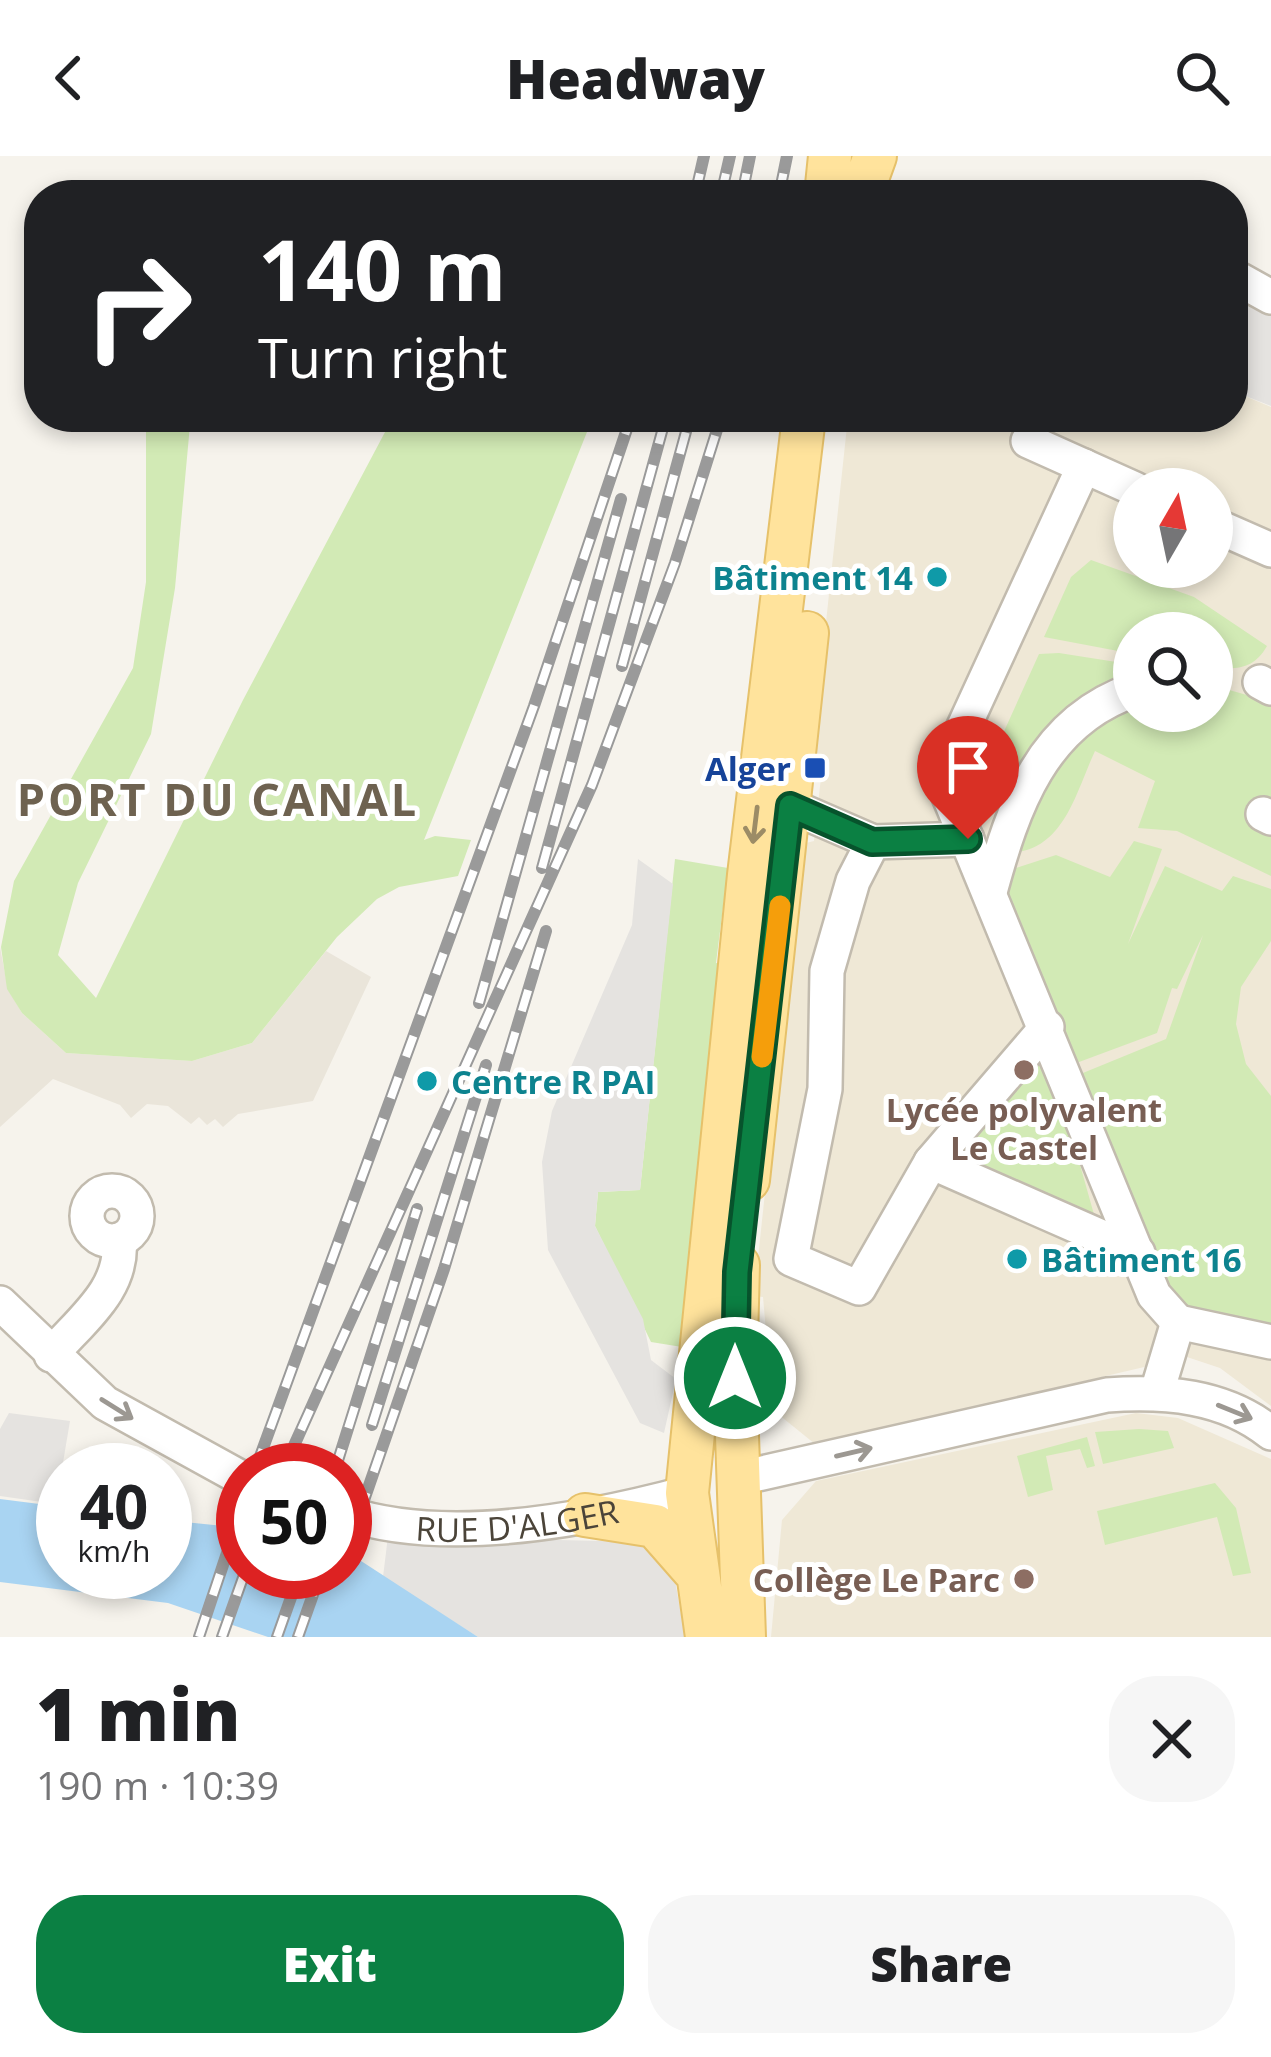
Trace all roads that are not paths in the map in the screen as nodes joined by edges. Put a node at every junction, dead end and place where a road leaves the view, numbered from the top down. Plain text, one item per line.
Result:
1 (802, 432) edge
2 (827, 432) edge
3 (1028, 441) dead end
4 (1084, 466) junction
5 (1113, 479) edge
6 (1233, 533) edge
7 (1271, 550) edge
8 (1113, 696) edge
9 (790, 806) junction
10 (968, 839) junction
11 (872, 842) junction
12 (990, 892) junction
13 (1047, 1027) junction
14 (931, 1162) junction
15 (119, 1240) dead end
16 (1138, 1253) junction
17 (708, 1300) junction
18 (0, 1303) edge
19 (1178, 1322) junction
20 (1271, 1342) edge
21 (51, 1355) junction
22 (1157, 1392) junction
23 (1271, 1433) edge
24 (216, 1464) edge
25 (740, 1478) junction
26 (687, 1492) junction
27 (585, 1514) junction
28 (372, 1522) edge
29 (698, 1576) junction
30 (707, 1637) edge
31 (744, 1637) edge

1 -> 17 main road
2 - 9 main road
3 - 4 street
4 - 5 street
4 - 10 street
6 - 7 street
8 - 12 street
9 - 11 street
9 - 25 main road
10 - 11 street
10 - 12 street
11 - 14 street
12 - 13 street
13 - 14 street
13 - 16 street
14 - 16 street
15 - 21 street
16 - 19 street
17 - 25 main road
17 - 26 main road
18 - 21 street
19 - 20 street
19 - 22 street
21 -> 24 street
22 -> 23 street
25 -> 22 street
25 - 26 main road
25 - 31 main road
26 - 27 street, RUE D'ALGER
26 - 29 main road
27 - 28 street, RUE D'ALGER
27 - 29 main road
29 - 30 main road

